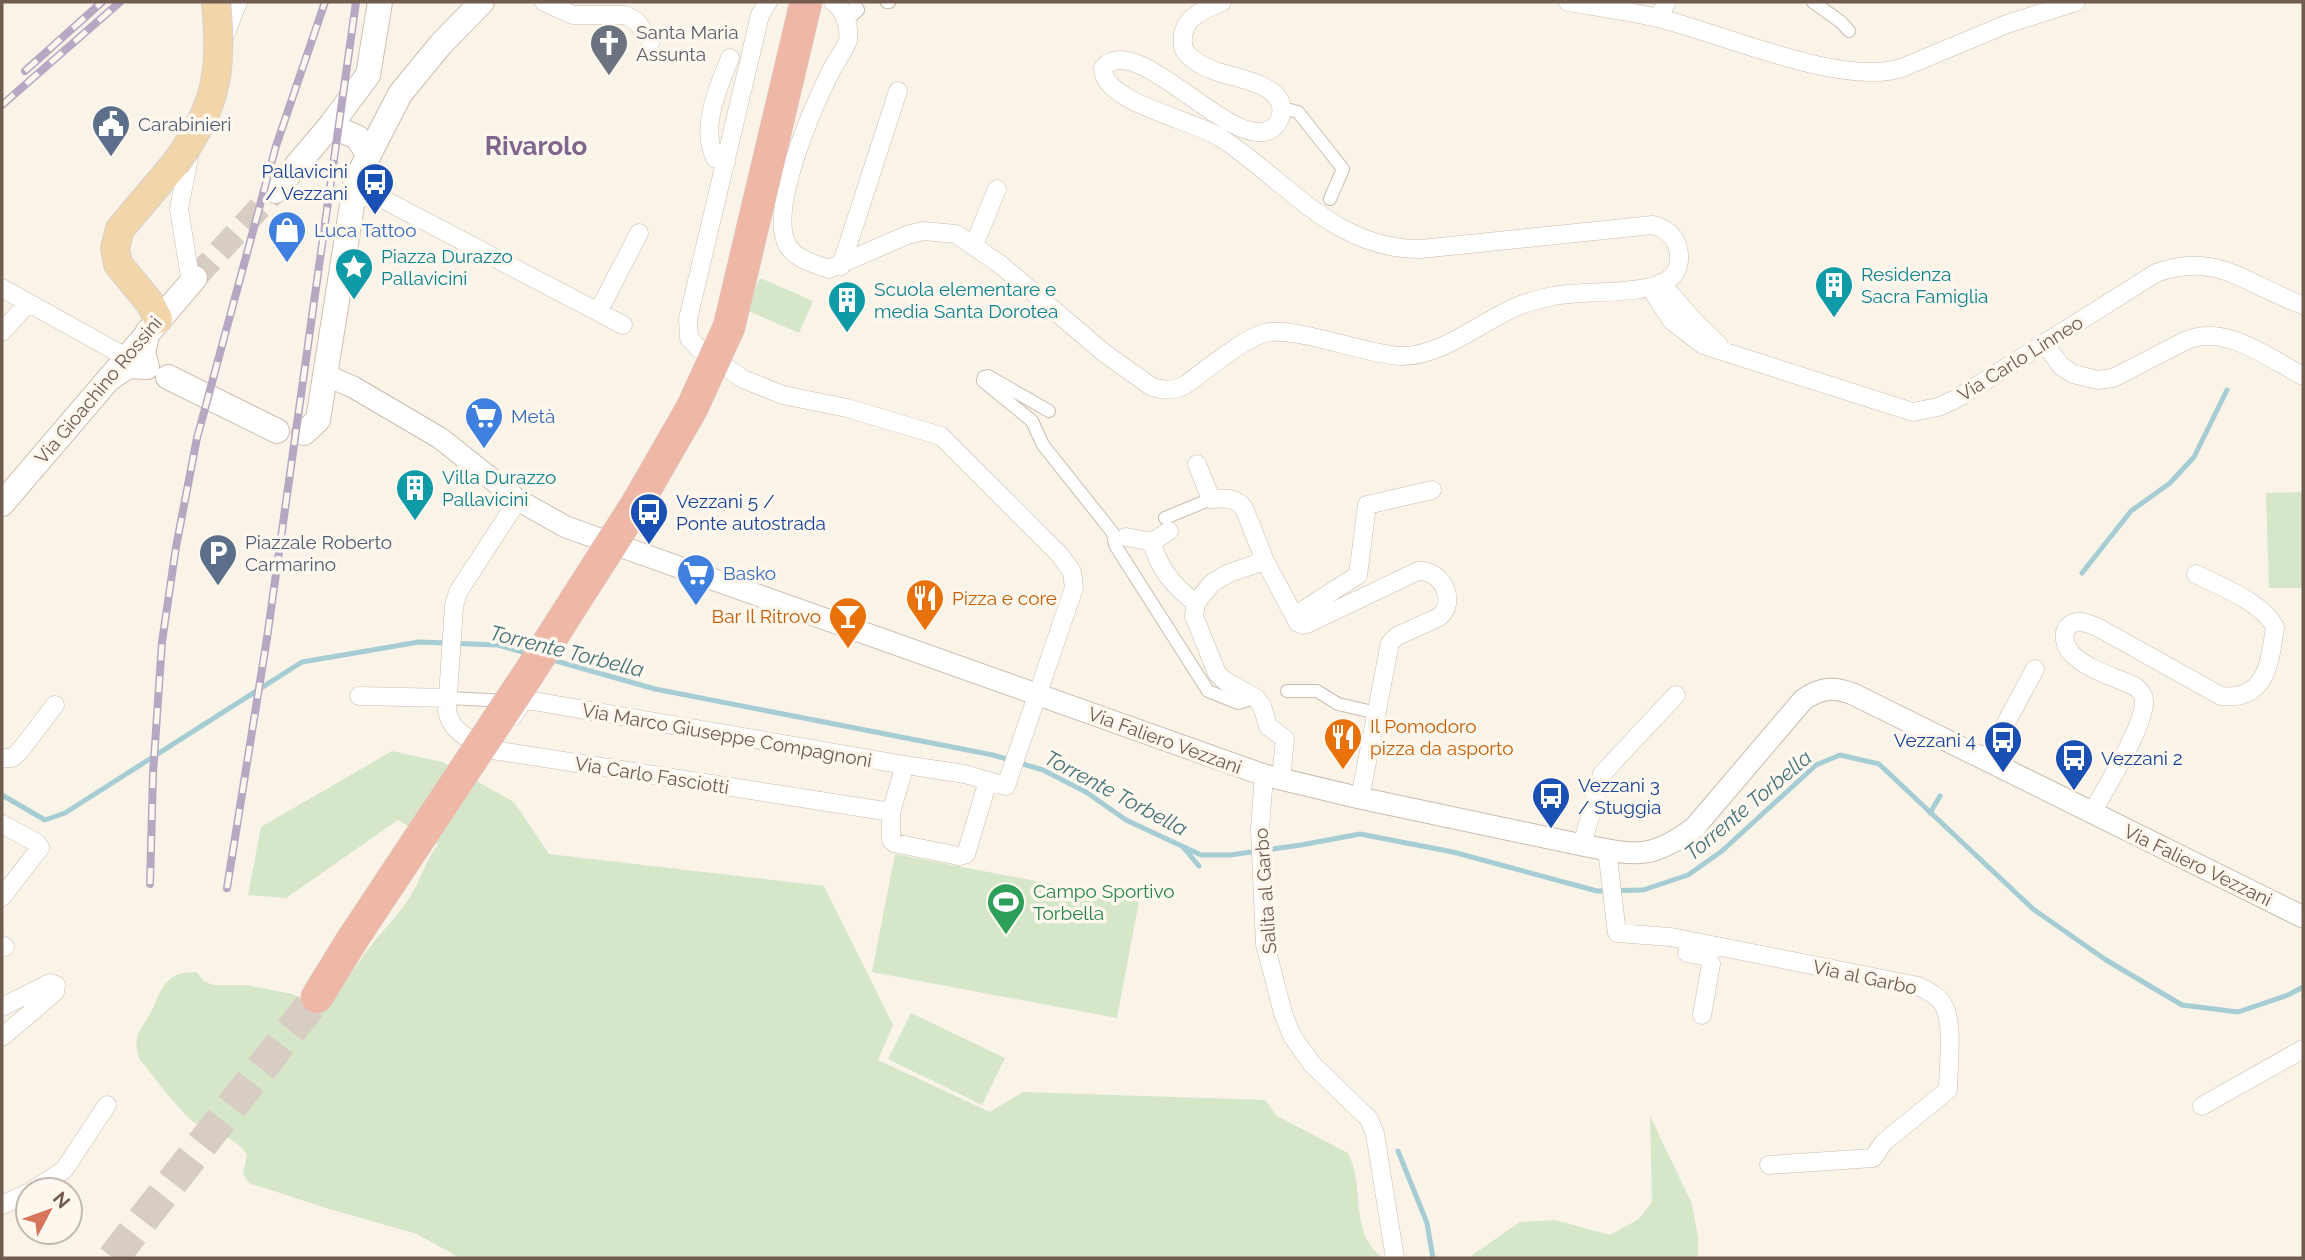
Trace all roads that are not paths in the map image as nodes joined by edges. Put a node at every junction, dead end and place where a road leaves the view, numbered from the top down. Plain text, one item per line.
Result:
1 (215, 2) edge
2 (238, 2) edge
3 (380, 2) edge
4 (482, 2) edge
5 (544, 2) edge
6 (768, 2) edge
7 (806, 2) edge
8 (833, 2) edge
9 (854, 2) edge
10 (1222, 2) edge
11 (1568, 2) edge
12 (1667, 2) edge
13 (1813, 2) edge
14 (2076, 2) edge
15 (1658, 18) junction
16 (846, 21) junction
17 (1849, 31) dead end
18 (651, 41) dead end
19 (730, 58) dead end
20 (365, 80) junction
21 (898, 91) dead end
22 (397, 98) junction
23 (1282, 108) junction
24 (330, 126) junction
25 (368, 154) junction
26 (726, 162) junction
27 (997, 189) dead end
28 (275, 191) tunnel mouth
29 (1330, 199) dead end
30 (352, 200) junction
31 (639, 233) dead end
32 (974, 245) junction
33 (841, 265) junction
34 (193, 280) joint
35 (1655, 285) junction
36 (2, 288) edge
37 (28, 303) junction
38 (2303, 306) edge
39 (598, 312) junction
40 (153, 325) junction
41 (623, 325) dead end
42 (2, 332) edge
43 (2045, 344) junction
44 (147, 367) junction
45 (325, 375) junction
46 (2303, 376) edge
47 (1049, 411) dead end
48 (278, 431) dead end
49 (304, 433) dead end
50 (1197, 464) dead end
51 (1432, 490) dead end
52 (1211, 499) junction
53 (518, 500) junction
54 (2, 504) edge
55 (1167, 525) joint
56 (1126, 537) dead end
57 (1152, 542) junction
58 (1265, 561) junction
59 (2196, 574) dead end
60 (1196, 603) junction
61 (1294, 617) junction
62 (2035, 669) dead end
63 (1287, 691) dead end
64 (445, 694) junction
65 (1039, 695) junction
66 (1676, 695) dead end
67 (359, 696) dead end
68 (1256, 698) junction
69 (523, 701) junction
70 (55, 705) dead end
71 (1377, 713) junction
72 (493, 750) junction
73 (2, 758) edge
74 (1986, 760) junction
75 (905, 765) junction
76 (1273, 777) junction
77 (988, 781) junction
78 (1360, 798) junction
79 (891, 812) junction
80 (2092, 813) junction
81 (2, 824) edge
82 (1582, 845) junction
83 (1607, 850) junction
84 (2, 897) edge
85 (2303, 918) edge
86 (1671, 937) junction
87 (317, 997) tunnel mouth
88 (2, 1007) edge
89 (1702, 1015) dead end
90 (2, 1037) edge
91 (2299, 1056) edge
92 (107, 1105) dead end
93 (2202, 1106) dead end
94 (1769, 1165) dead end
95 (55, 1176) edge
96 (1395, 1258) edge

1 - 40 main road, bridge
2 - 34 street
3 - 20 main road
4 - 22 main road
5 - 18 street
6 - 26 street
7 - 87 highway, bridge
8 - 16 street
9 - 16 street
10 - 23 street
11 - 15 street
12 - 15 street
13 - 17 street
14 - 15 street
16 - 33 street
19 - 26 street
20 - 22 main road
20 - 24 main road
21 - 33 street
22 - 25 main road
23 - 29 street
23 - 35 street
24 - 25 main road
24 - 28 main road
25 - 30 main road
26 - 65 street
27 - 32 street
30 - 39 street
30 - 45 main road
31 - 39 street
32 - 33 street
32 - 35 street
34 - 40 main road, Via Gioachino Rossini
35 - 43 street, Via Carlo Linneo
36 - 37 street
37 - 42 street
37 - 44 street
38 - 43 street, Via Carlo Linneo
39 - 41 street
40 - 44 main road
43 - 46 street
44 - 48 main road
44 - 54 main road, Via Gioachino Rossini
45 - 49 main road
45 - 53 street, Via Faliero Vezzani
47 - 68 street
50 - 52 street
51 - 61 street
52 - 55 street
52 - 58 street
53 - 64 street, Via Carlo Fasciotti
53 - 65 street, Via Faliero Vezzani
55 - 57 street
56 - 57 street
57 - 60 street
58 - 60 street
58 - 61 street
59 - 80 street
60 - 68 street
61 - 71 street
62 - 74 street
63 - 71 street
64 - 67 street
64 - 69 street
64 - 72 street, Via Carlo Fasciotti
65 - 76 street, Via Faliero Vezzani
65 - 77 street
66 - 82 street
68 - 76 street, Salita al Garbo
69 - 72 street
69 - 75 street, Via Marco Giuseppe Compagnoni
70 - 73 street
71 - 78 street
72 - 79 street, Via Carlo Fasciotti
74 - 80 street, Via Faliero Vezzani
74 - 83 street, Via Faliero Vezzani
75 - 77 street, Via Marco Giuseppe Compagnoni
75 - 79 street
76 - 78 street, Via Faliero Vezzani
76 - 96 street, Salita al Garbo
77 - 79 street
78 - 82 street, Via Faliero Vezzani
80 - 85 street, Via Faliero Vezzani
81 - 84 street
82 - 83 street, Via Faliero Vezzani
83 - 86 street, Via al Garbo
86 - 89 street
86 - 94 street, Via al Garbo
88 - 90 street
91 - 93 street
92 - 95 street

